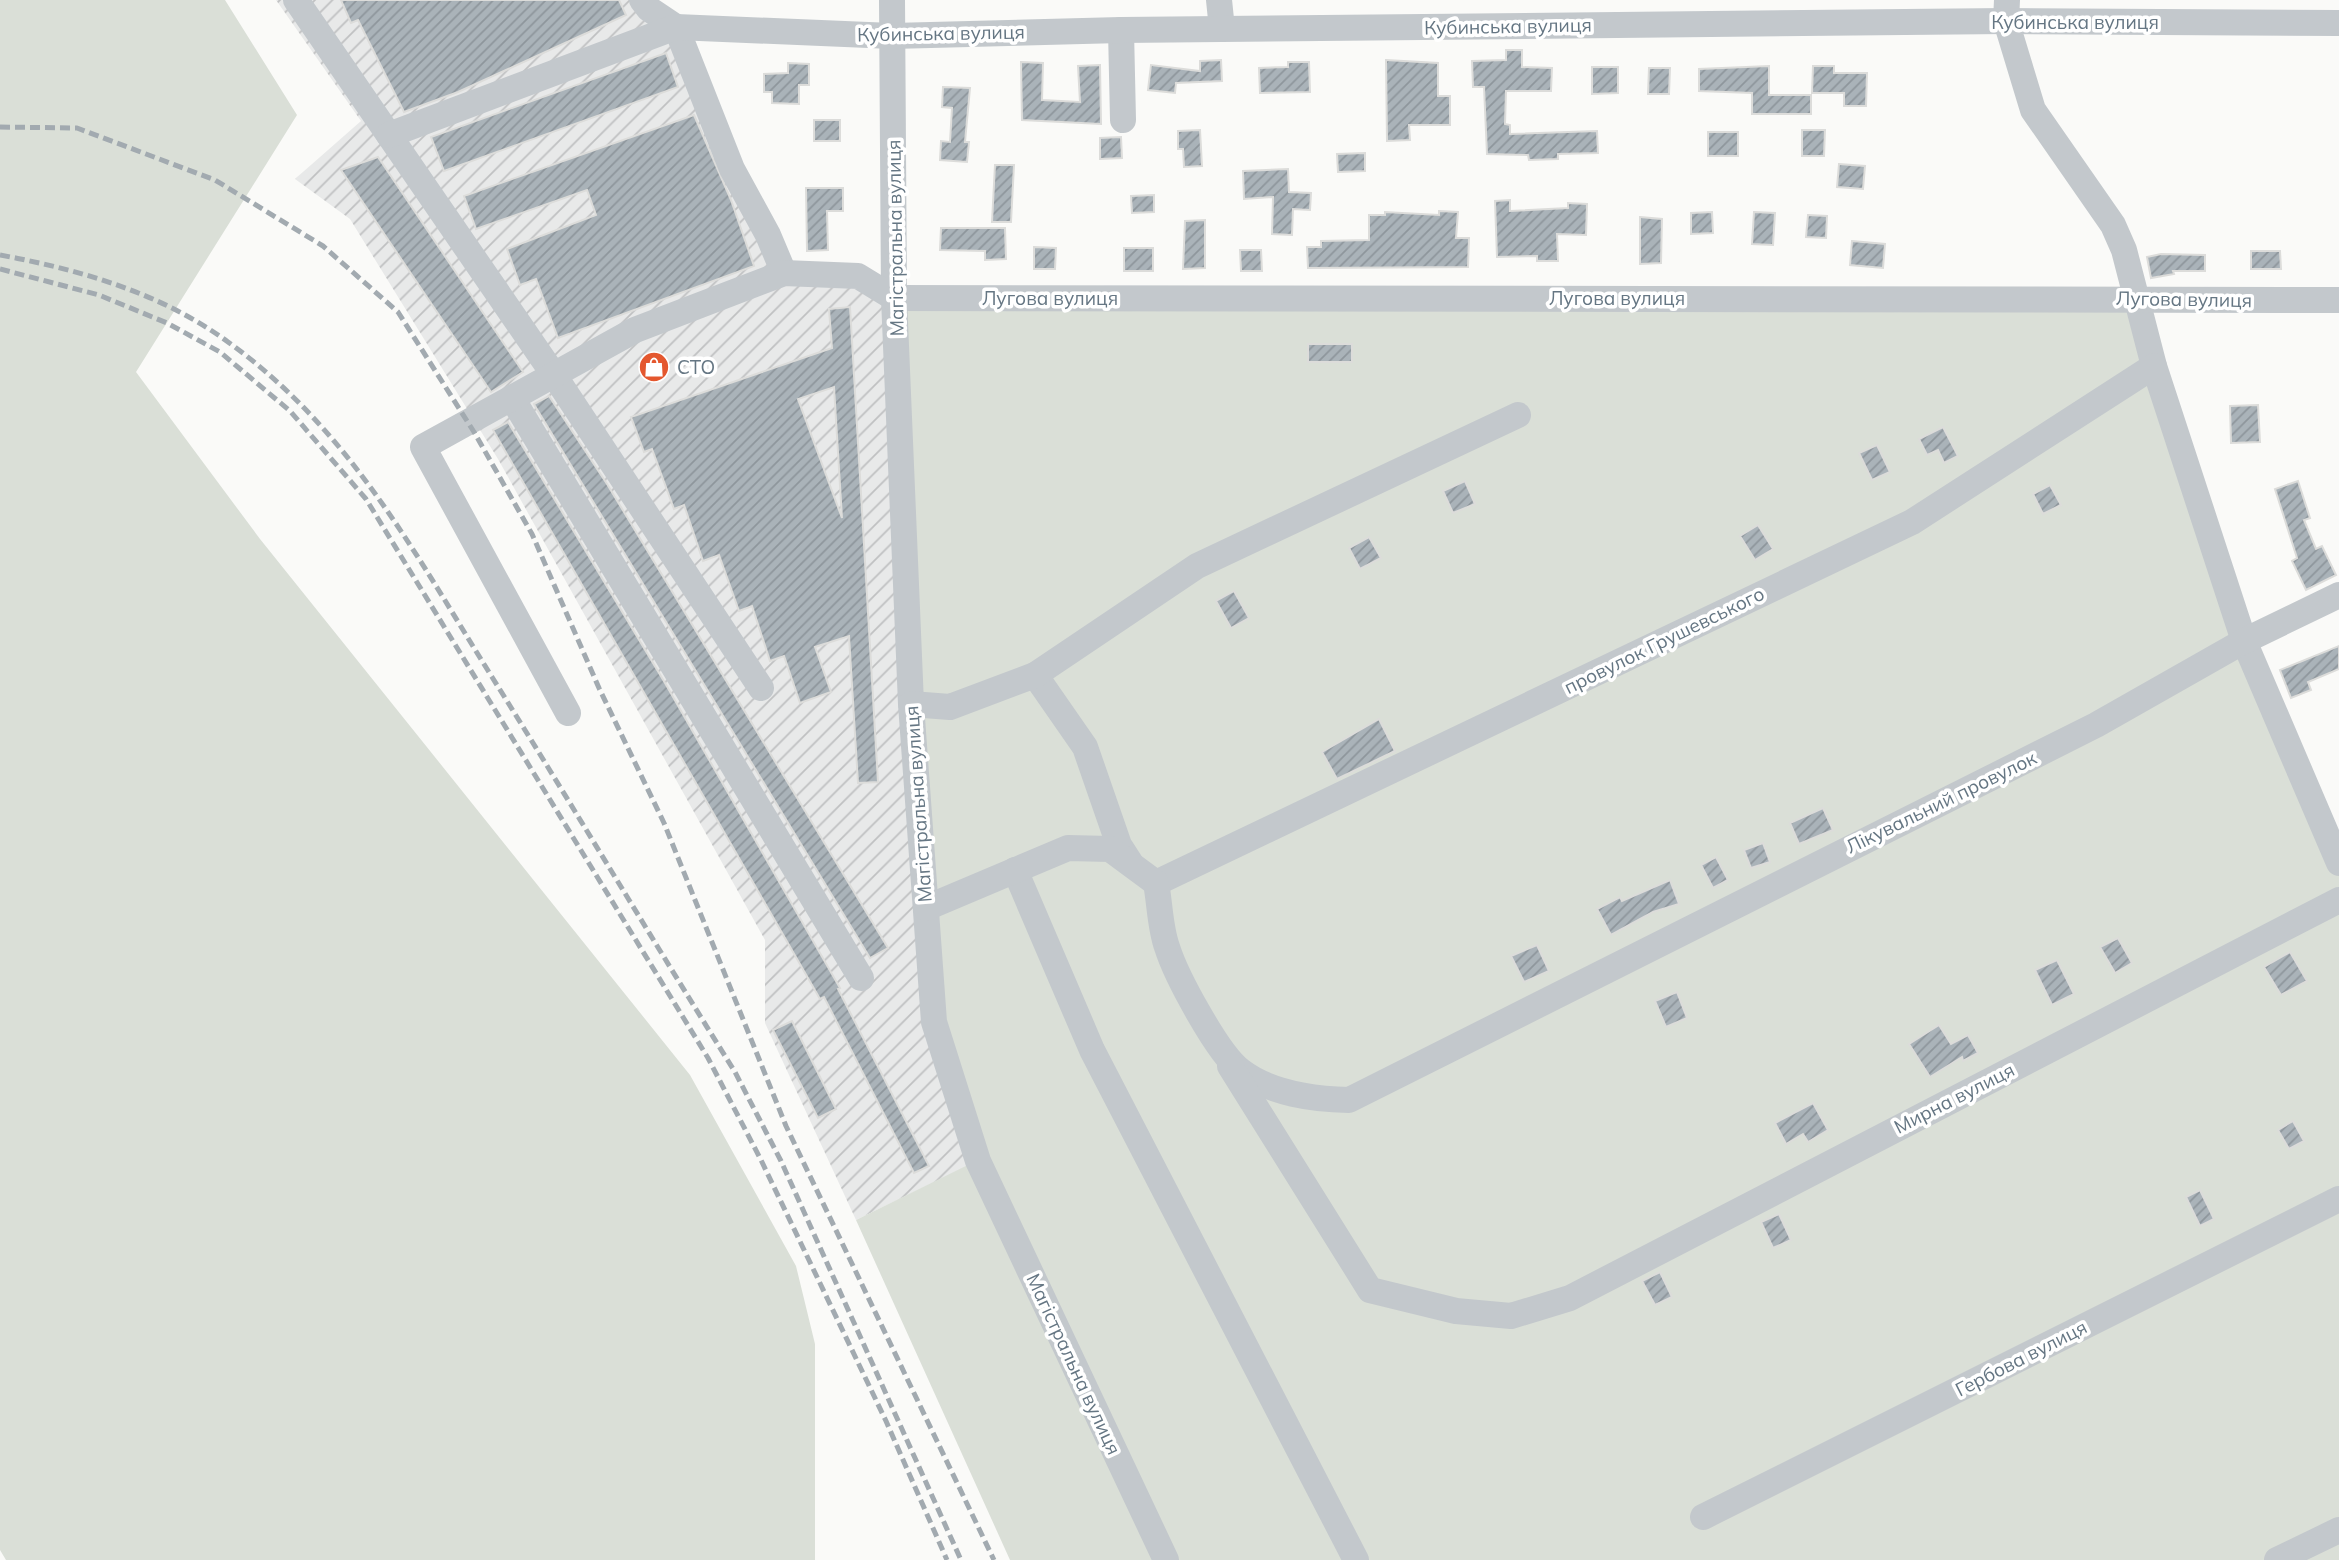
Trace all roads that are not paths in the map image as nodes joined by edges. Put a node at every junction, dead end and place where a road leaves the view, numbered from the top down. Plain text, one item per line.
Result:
1 (296, 0) edge
2 (642, 0) edge
3 (892, 0) edge
4 (1219, 0) edge
5 (2007, 10) edge
6 (2339, 23) edge
7 (676, 27) junction
8 (1222, 29) junction
9 (1121, 30) junction
10 (892, 36) junction
11 (1123, 120) dead end
12 (389, 135) junction
13 (785, 273) junction
14 (894, 298) junction
15 (2135, 298) junction
16 (2339, 300) edge
17 (2154, 366) junction
18 (554, 375) junction
19 (512, 398) junction
20 (1518, 415) dead end
21 (2339, 595) edge
22 (2244, 640) junction
23 (1035, 675) junction
24 (761, 688) dead end
25 (911, 704) junction
26 (568, 713) dead end
27 (2339, 863) edge
28 (1132, 864) junction
29 (1015, 870) junction
30 (1156, 883) junction
31 (2339, 900) edge
32 (926, 908) junction
33 (861, 978) dead end
34 (1217, 1046) junction
35 (2339, 1199) edge
36 (1703, 1517) dead end
37 (2339, 1530) edge
38 (1166, 1560) edge
39 (1356, 1560) edge
40 (2277, 1560) edge

1 - 12 street
2 - 7 street
3 - 10 street, Магістральна вулиця
4 - 8 street
5 - 6 street, Кубинська вулиця
5 - 8 street, Кубинська вулиця
5 - 15 street
7 - 10 street, Кубинська вулиця
7 - 12 street
7 - 13 street
8 - 9 street, Кубинська вулиця
9 - 10 street, Кубинська вулиця
9 - 11 street
10 - 14 street, Магістральна вулиця
12 - 18 street
13 - 14 street
13 - 18 street
14 - 15 street, Лугова вулиця
14 - 25 street, Магістральна вулиця
15 - 16 street, Лугова вулиця
15 - 17 street
17 - 22 street
17 - 30 street, провулок Грушевського
18 - 19 street
18 - 24 street
19 - 26 street
19 - 33 street
20 - 23 street
21 - 22 street, Лікувальний провулок
22 - 27 street
22 - 34 street, Лікувальний провулок
23 - 25 street
23 - 28 street
25 - 32 street, Магістральна вулиця
28 - 29 street
28 - 30 street
29 - 32 street
29 - 39 street
30 - 34 street
31 - 34 street, Мирна вулиця
32 - 38 street, Магістральна вулиця
35 - 36 street, Гербова вулиця
37 - 40 street

